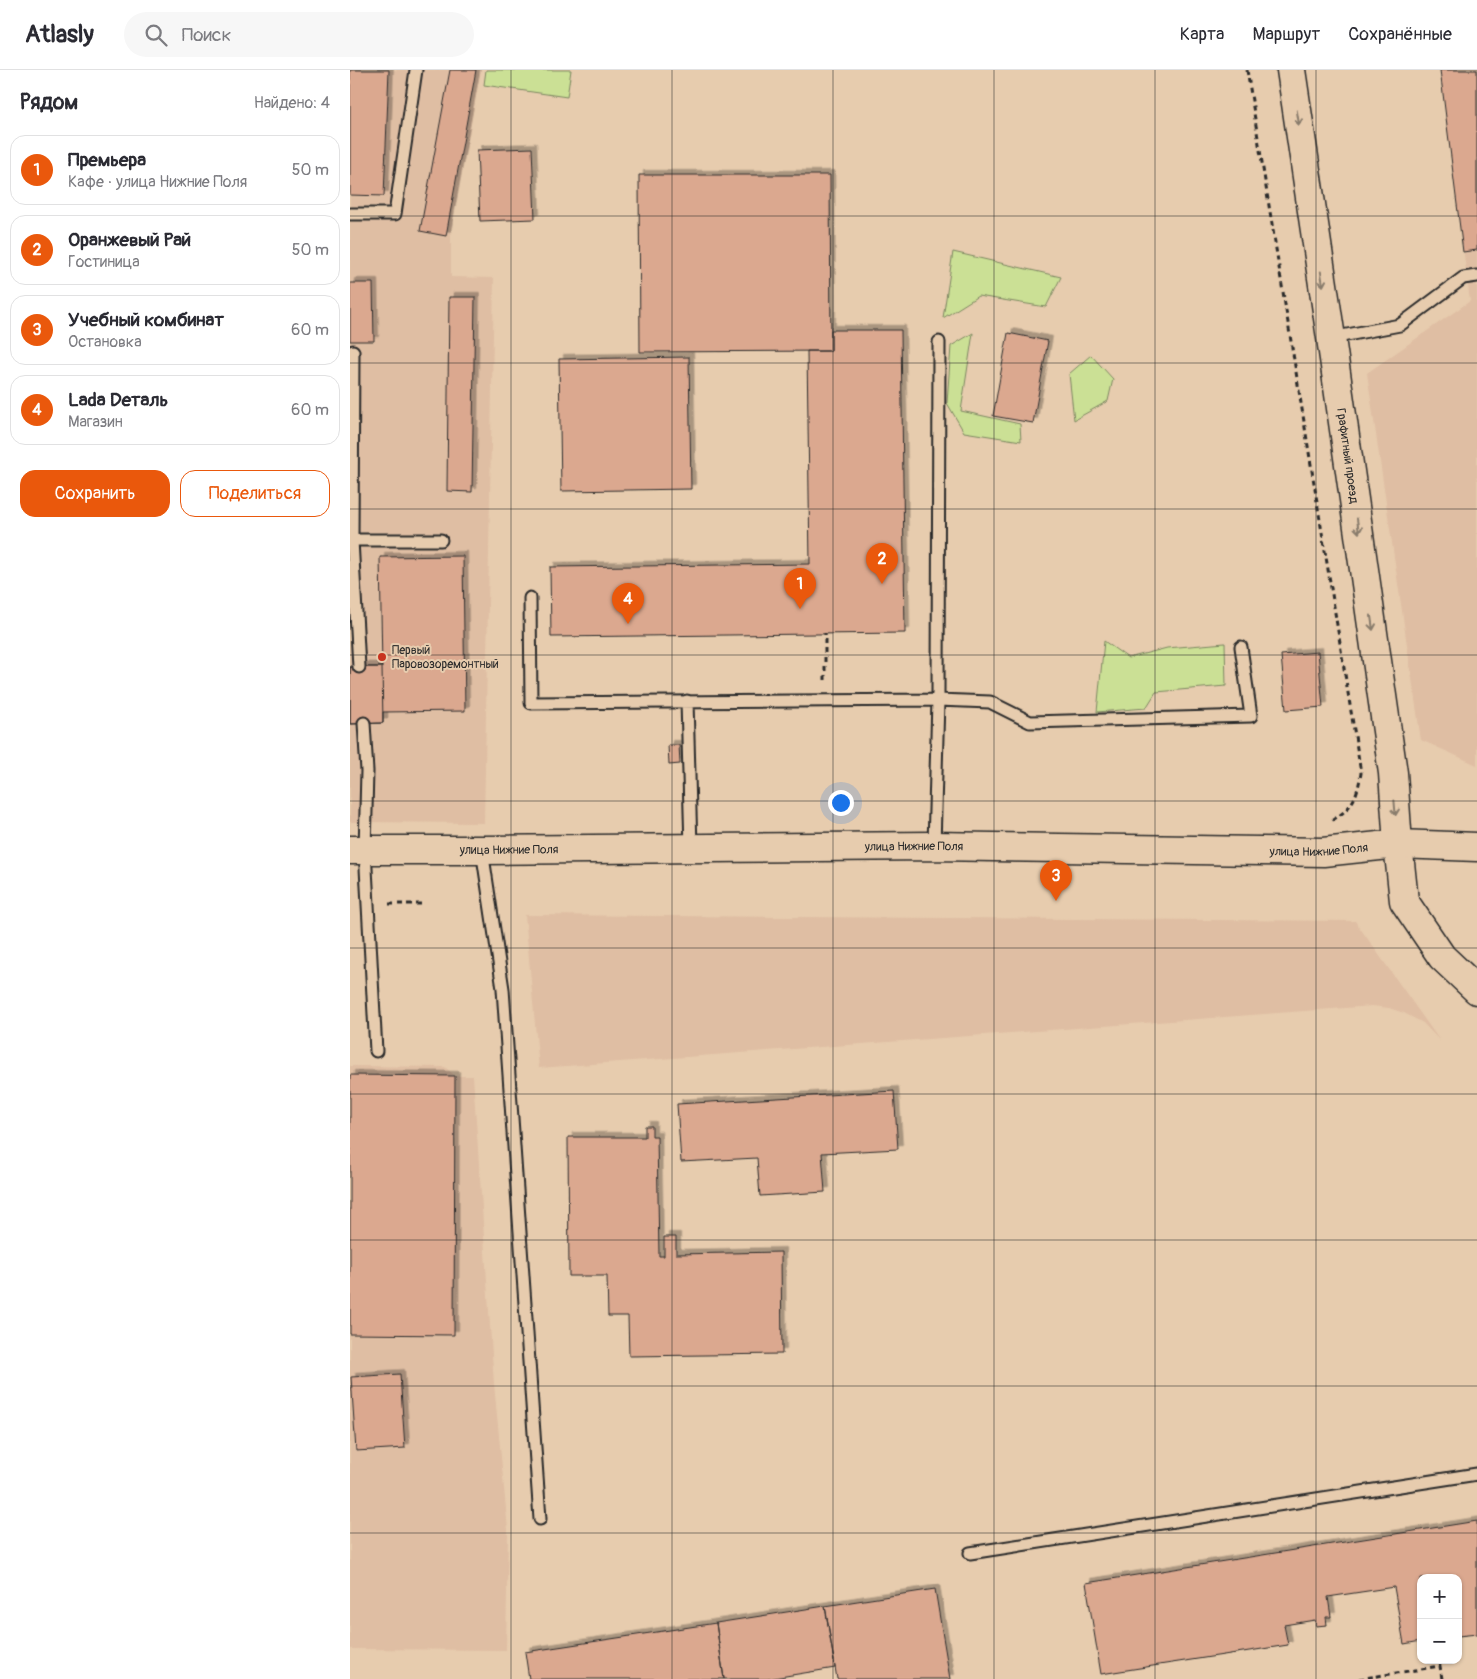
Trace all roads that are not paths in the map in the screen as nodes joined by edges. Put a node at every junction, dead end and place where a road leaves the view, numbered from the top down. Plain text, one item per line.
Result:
1 (416, 70) edge
2 (1291, 70) edge
3 (350, 214) edge
4 (1477, 276) edge
5 (1331, 338) junction
6 (940, 342) dead end
7 (353, 350) dead end
8 (352, 540) junction
9 (441, 540) dead end
10 (530, 598) dead end
11 (1241, 647) dead end
12 (359, 667) dead end
13 (938, 700) junction
14 (687, 701) junction
15 (364, 723) dead end
16 (1398, 844) junction
17 (934, 846) junction
18 (1477, 847) edge
19 (691, 848) junction
20 (357, 850) edge
21 (482, 850) junction
22 (1477, 990) edge
23 (376, 1051) dead end
24 (1477, 1474) edge
25 (540, 1519) dead end
26 (970, 1553) dead end

1 - 3 lane
2 -> 5 main road, Графитный проезд
4 - 5 lane
5 -> 16 main road, Графитный проезд
6 - 13 lane
7 - 8 lane
8 - 9 lane
8 - 12 lane
10 - 14 lane
11 - 13 lane
13 - 14 lane
13 - 17 lane
14 - 19 lane
15 - 20 lane
16 - 17 main road, улица Нижние Поля
16 - 18 main road, улица Нижние Поля
16 - 22 main road, Графитный проезд
17 - 19 main road, улица Нижние Поля
19 - 21 main road, улица Нижние Поля
20 - 21 main road, улица Нижние Поля
20 - 23 lane
21 - 25 lane
24 - 26 lane

